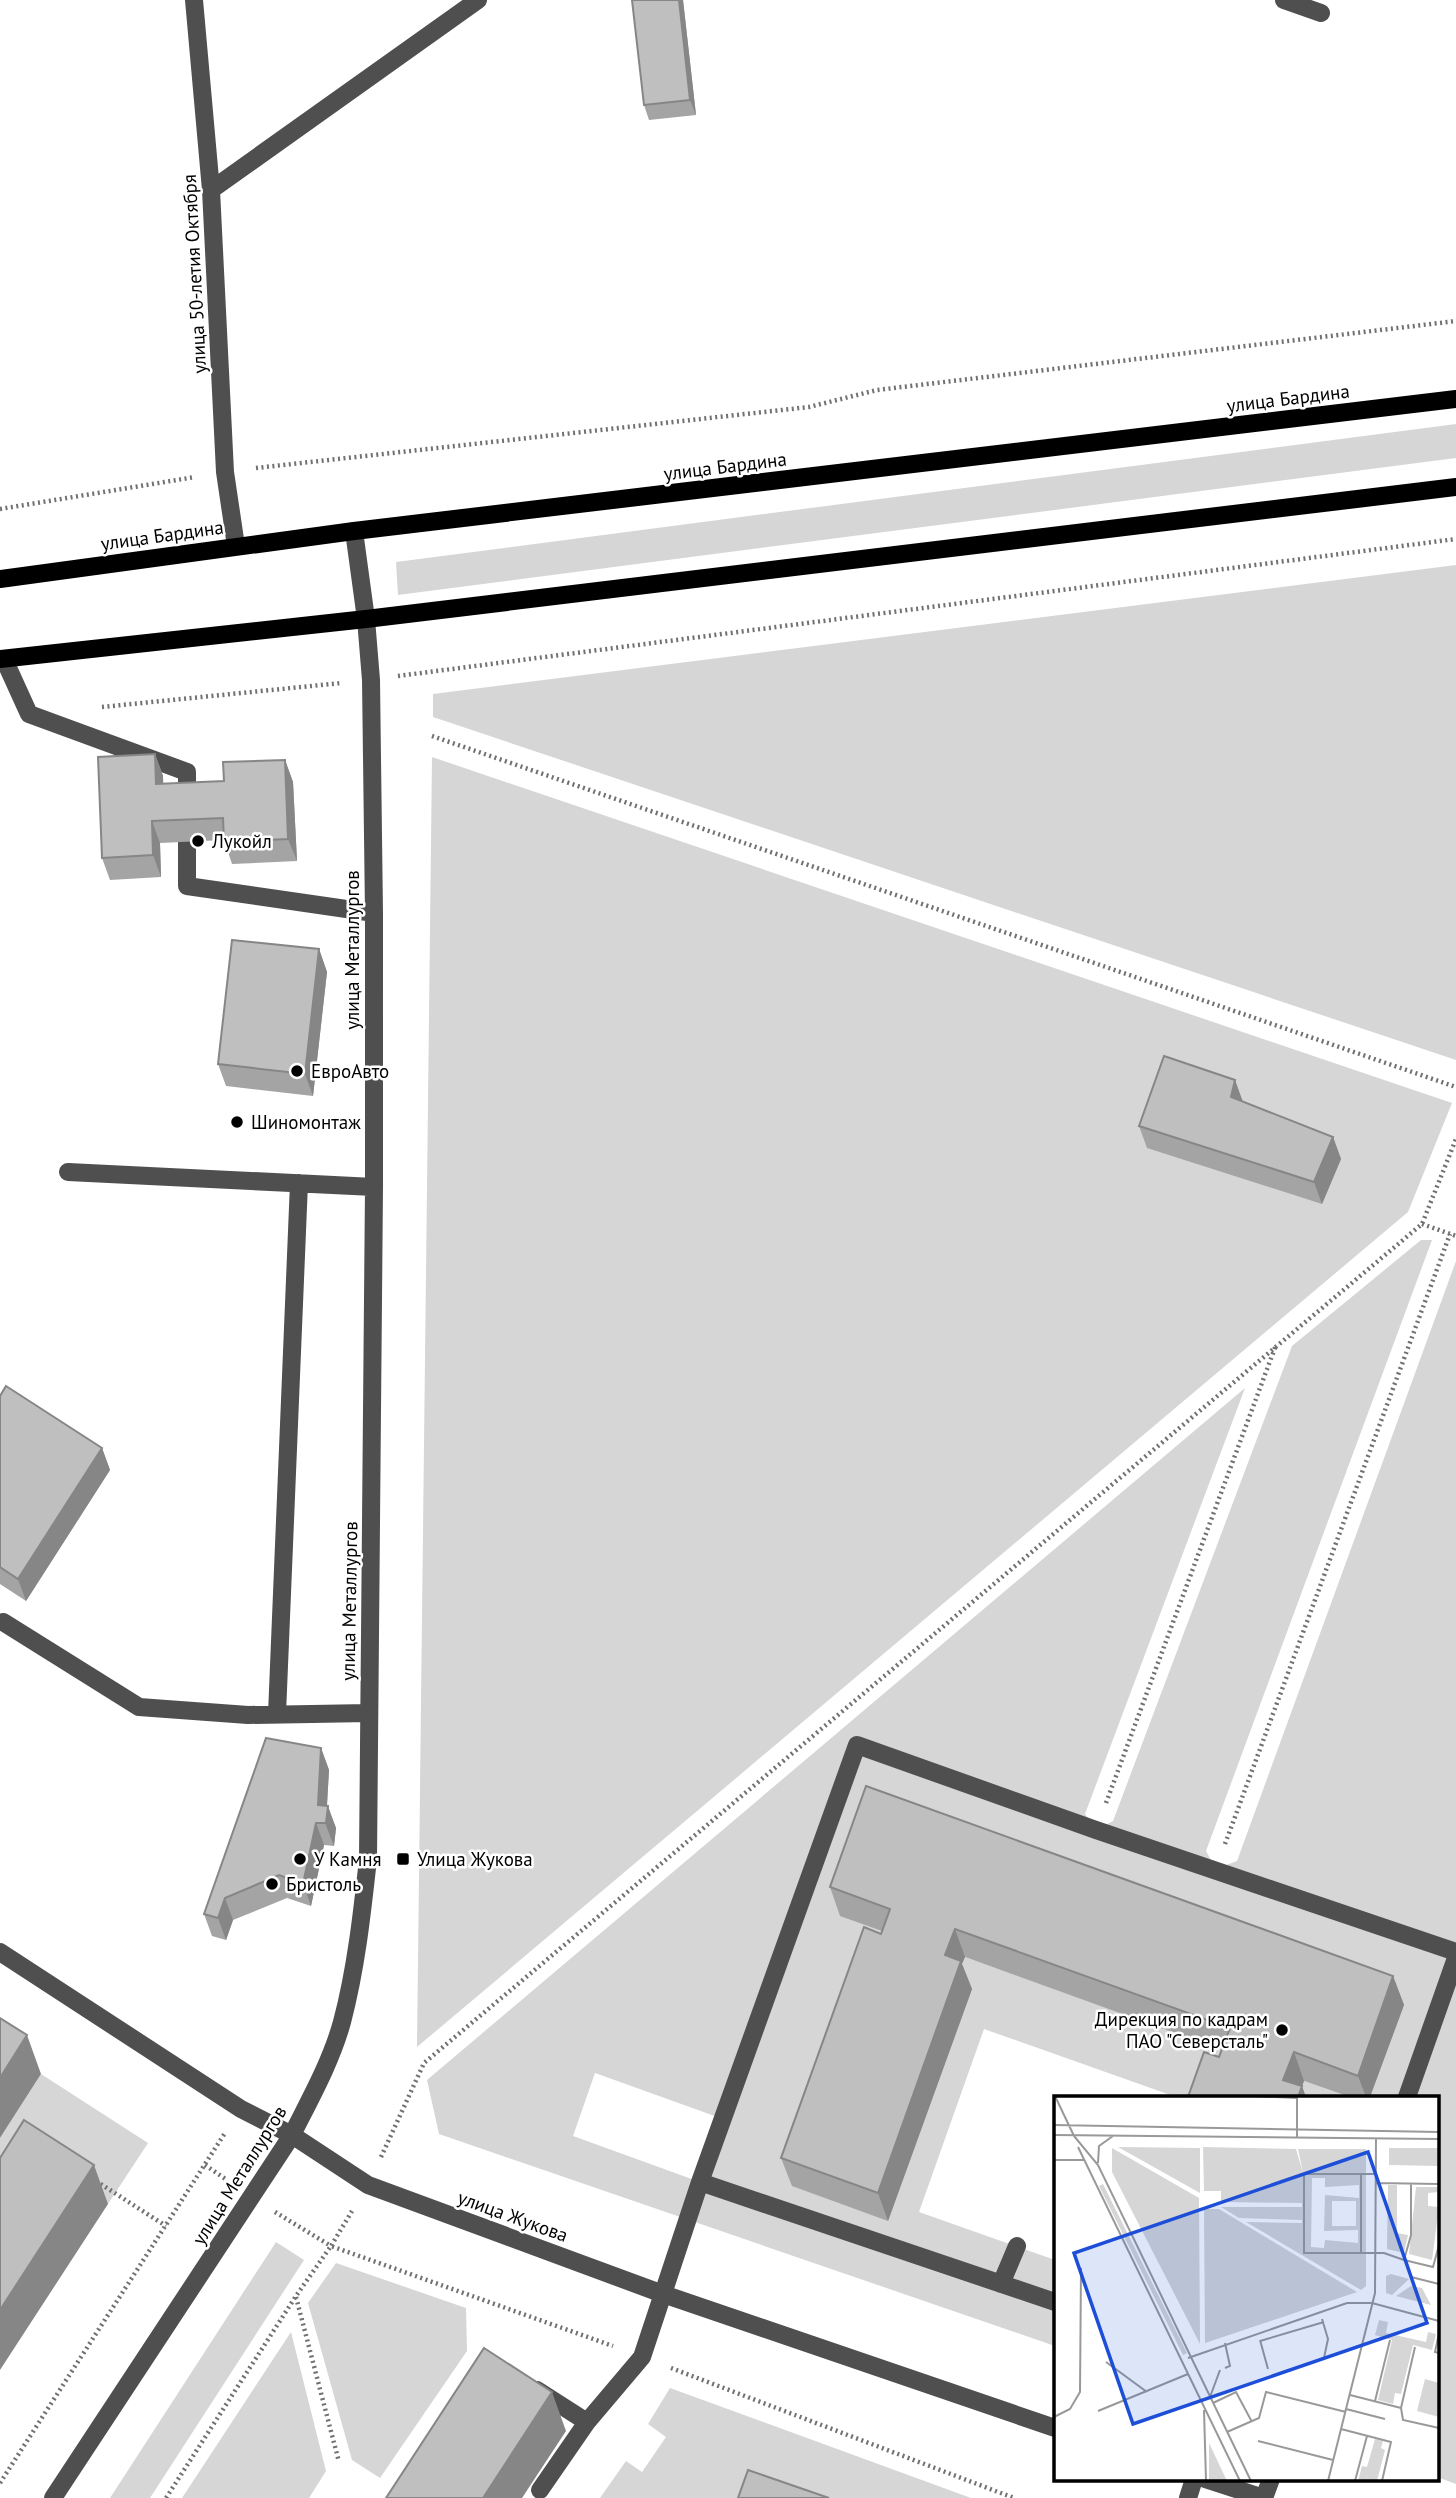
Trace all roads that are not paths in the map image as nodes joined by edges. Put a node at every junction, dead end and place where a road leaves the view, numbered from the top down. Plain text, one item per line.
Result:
1 (194, 0) edge
2 (478, 0) edge
3 (1284, 0) edge
4 (1321, 13) dead end
5 (212, 190) junction
6 (1456, 399) edge
7 (1456, 487) edge
8 (354, 531) junction
9 (236, 546) junction
10 (0, 579) edge
11 (366, 619) junction
12 (2, 659) edge
13 (187, 805) edge
14 (187, 842) edge
15 (373, 913) junction
16 (68, 1172) dead end
17 (299, 1183) junction
18 (374, 1187) junction
19 (2, 1622) dead end
20 (369, 1713) junction
21 (277, 1714) junction
22 (0, 1952) edge
23 (1456, 1952) edge
24 (1456, 1958) edge
25 (1406, 2096) edge
26 (292, 2135) junction
27 (701, 2182) junction
28 (1017, 2246) dead end
29 (1001, 2284) junction
30 (663, 2294) junction
31 (1054, 2302) edge
32 (521, 2381) edge
33 (587, 2422) junction
34 (1054, 2428) edge
35 (1194, 2480) edge
36 (1208, 2480) edge
37 (1271, 2480) edge
38 (542, 2495) edge
39 (53, 2498) edge
40 (1188, 2498) edge
41 (1264, 2498) edge

1 - 5 street, улица 50-летия Октября
2 - 5 street
3 - 4 street
5 - 9 street, улица 50-летия Октября
6 - 8 main road, улица Бардина
7 - 11 main road
8 - 9 main road, улица Бардина
8 - 11 street, улица Металлургов
9 - 10 main road, улица Бардина
11 - 12 main road
11 - 15 street, улица Металлургов
12 - 13 street
14 - 15 street
15 - 18 street, улица Металлургов
16 - 17 street
17 - 18 street
17 - 21 street
18 - 20 street, улица Металлургов
19 - 21 street
20 - 21 street
20 - 26 street, улица Металлургов
22 - 26 street, улица Жукова
23 - 27 street
24 - 25 street
26 - 30 street, улица Жукова
26 - 39 street, улица Металлургов
27 - 29 street
27 - 30 street
28 - 29 street
29 - 31 street
30 - 33 street
30 - 34 street, улица Жукова
32 - 33 street
33 - 38 street
35 - 40 street
36 - 41 street
37 - 41 street

